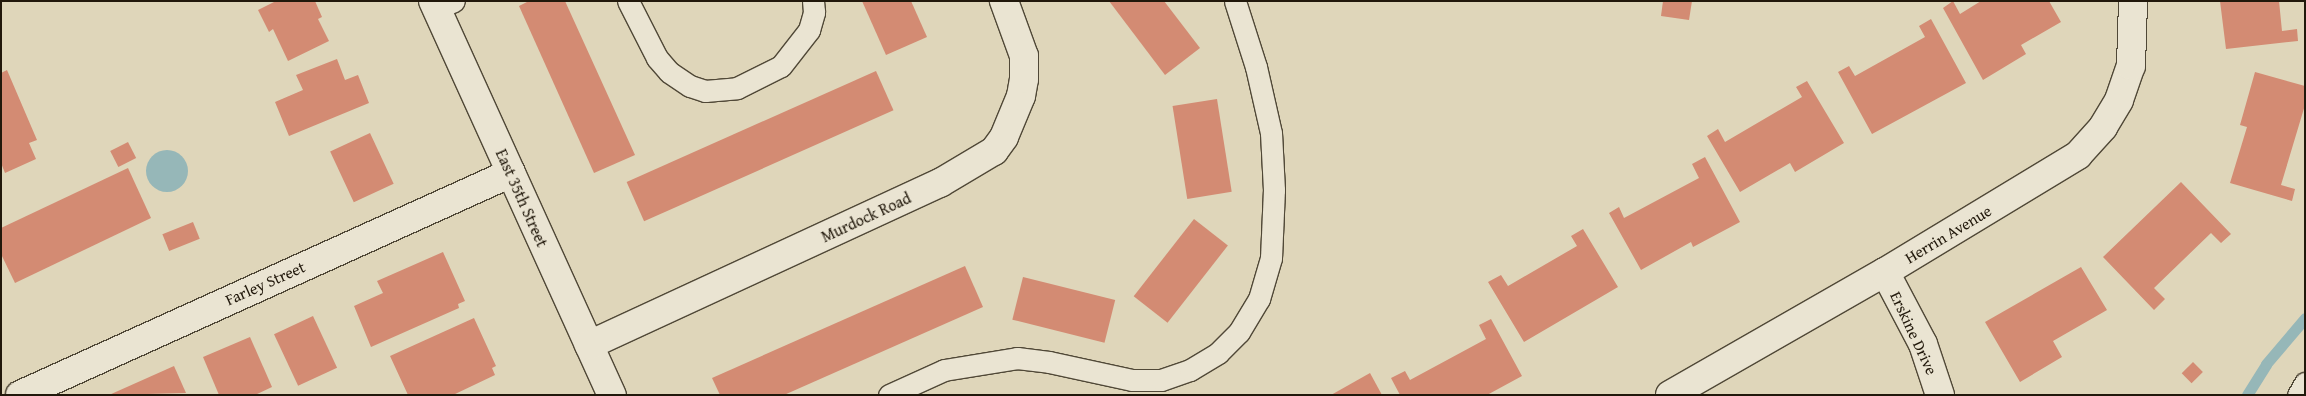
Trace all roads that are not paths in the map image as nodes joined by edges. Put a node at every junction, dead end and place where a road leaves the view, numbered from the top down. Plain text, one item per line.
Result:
1 (628, 1) edge
2 (813, 1) edge
3 (1004, 1) edge
4 (1235, 1) edge
5 (2133, 1) edge
6 (441, 4) edge
7 (511, 174) junction
8 (1885, 272) junction
9 (589, 345) junction
10 (2305, 383) edge
11 (1, 384) edge
12 (6, 395) edge
13 (20, 395) edge
14 (612, 395) edge
15 (889, 395) edge
16 (1670, 395) edge
17 (1940, 395) edge
18 (2298, 395) edge

1 - 2 lane
3 - 9 street, Murdock Road
4 - 15 lane
5 - 8 street, Herrin Avenue
6 - 7 street, East 35th Street
7 - 9 street, East 35th Street
7 - 13 street, Farley Street
8 - 16 street, Herrin Avenue
8 - 17 street, Erskine Drive
9 - 14 street, East 35th Street
10 - 18 lane
11 - 12 street

